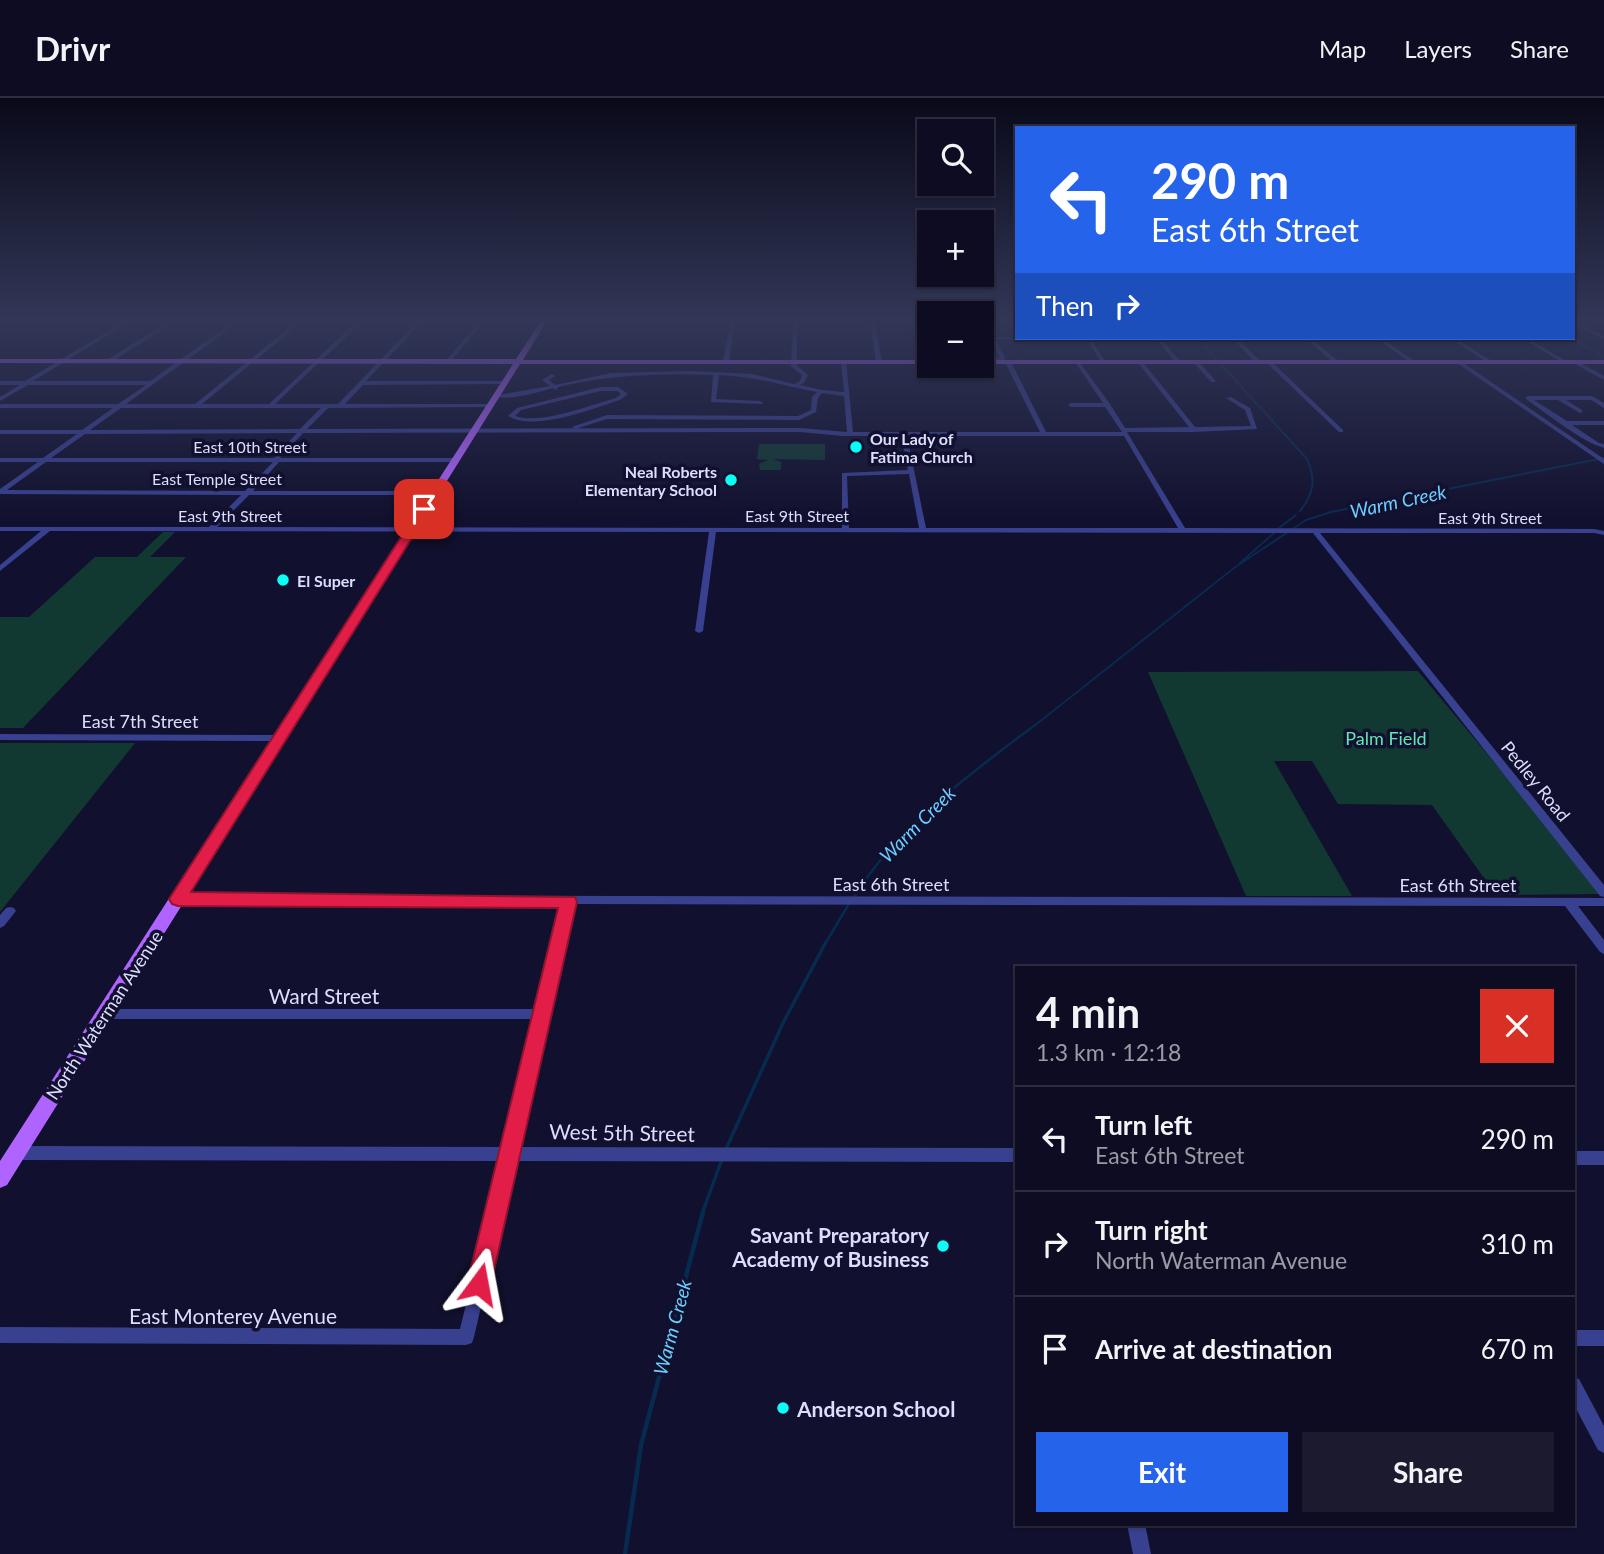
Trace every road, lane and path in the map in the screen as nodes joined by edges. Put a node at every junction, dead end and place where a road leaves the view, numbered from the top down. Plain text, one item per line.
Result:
1 (21, 387) edge
2 (147, 387) edge
3 (220, 387) edge
4 (290, 387) edge
5 (358, 387) edge
6 (502, 387) edge
7 (554, 387) joint
8 (715, 387) edge
9 (788, 387) edge
10 (796, 387) edge
11 (846, 387) edge
12 (1017, 387) edge
13 (1095, 387) edge
14 (1160, 387) edge
15 (1295, 387) edge
16 (1495, 387) edge
17 (794, 389) junction
18 (846, 394) junction
19 (817, 395) junction
20 (496, 396) junction
21 (570, 396) junction
22 (1228, 398) dead end
23 (1559, 398) junction
24 (0, 399) edge
25 (1536, 403) junction
26 (1519, 404) junction
27 (1071, 405) dead end
28 (1108, 405) junction
29 (0, 406) edge
30 (120, 406) junction
31 (196, 406) junction
32 (270, 406) junction
33 (326, 406) junction
34 (340, 406) junction
35 (490, 406) junction
36 (1604, 406) edge
37 (587, 407) junction
38 (1580, 411) dead end
39 (607, 417) junction
40 (734, 417) junction
41 (1565, 423) junction
42 (1604, 423) edge
43 (574, 427) dead end
44 (730, 430) junction
45 (1194, 430) junction
46 (474, 431) junction
47 (1340, 431) dead end
48 (0, 432) edge
49 (84, 432) junction
50 (301, 432) junction
51 (1125, 432) junction
52 (1562, 433) junction
53 (1581, 433) junction
54 (850, 434) junction
55 (904, 434) junction
56 (1044, 434) junction
57 (1604, 446) edge
58 (0, 460) edge
59 (45, 460) junction
60 (276, 460) junction
61 (456, 460) junction
62 (1604, 462) edge
63 (912, 472) junction
64 (0, 492) edge
65 (248, 492) junction
66 (435, 493) junction
67 (846, 526) junction
68 (1604, 527) edge
69 (0, 529) edge
70 (48, 529) junction
71 (211, 529) junction
72 (713, 529) junction
73 (412, 530) junction
74 (923, 530) junction
75 (1182, 530) junction
76 (1315, 531) junction
77 (1594, 531) junction
78 (1604, 533) edge
79 (0, 569) edge
80 (699, 631) dead end
81 (0, 737) edge
82 (281, 738) junction
83 (1604, 893) edge
84 (178, 899) junction
85 (569, 902) junction
86 (1568, 902) junction
87 (1604, 902) edge
88 (10, 911) dead end
89 (0, 923) edge
90 (1604, 948) edge
91 (104, 1014) junction
92 (543, 1014) junction
93 (510, 1152) junction
94 (8, 1153) edge
95 (1015, 1155) edge
96 (1575, 1158) edge
97 (1604, 1158) edge
98 (0, 1178) edge
99 (0, 1335) edge
100 (1575, 1338) edge
101 (1604, 1338) edge
102 (1575, 1389) edge
103 (1604, 1444) edge
104 (1136, 1526) edge
105 (1142, 1554) edge

1 - 24 street
2 - 30 street
3 - 31 street
4 - 32 street
5 - 34 street
6 - 20 main road, North Waterman Avenue
7 - 20 street
7 - 21 street
8 - 40 street
9 - 17 street
10 - 17 street
11 - 18 street
12 - 56 street
13 - 28 street
14 - 45 street
15 - 47 street
16 - 26 street
17 - 19 street
18 - 19 street
18 - 54 street
19 - 40 street
20 - 35 main road, North Waterman Avenue
21 - 37 street
21 - 37 street
21 - 37 street
22 - 45 street
23 - 25 street
23 - 36 street
23 - 38 street
25 - 26 street
25 - 41 street
26 - 52 street
27 - 28 street
28 - 51 street
29 - 30 street
30 - 31 street
30 - 49 street
31 - 32 street
32 - 33 street
33 - 34 street
33 - 50 street
34 - 35 street
35 - 46 main road, North Waterman Avenue
37 - 39 street
39 - 40 street
39 - 43 street
40 - 44 street
41 - 42 street
41 - 53 street
44 - 46 street
44 - 54 street
45 - 51 street
46 - 50 street
46 - 61 main road, North Waterman Avenue
48 - 49 street
49 - 50 street
49 - 59 street
50 - 60 street
51 - 56 street
51 - 75 street
52 - 53 street
52 - 62 street
53 - 57 street
54 - 55 street
55 - 56 street
55 - 63 street
58 - 59 street, East 10th Street
59 - 60 street, East 10th Street
59 - 64 street
60 - 61 street, East 10th Street
60 - 65 street
61 - 66 main road, North Waterman Avenue
63 - 67 street
63 - 74 street
64 - 65 street, East Temple Street
65 - 66 street, East Temple Street
65 - 71 street
66 - 73 main road, North Waterman Avenue
67 - 72 street, East 9th Street
67 - 74 street, East 9th Street
68 - 77 street, East 9th Street
69 - 70 street, East 9th Street
70 - 71 street, East 9th Street
70 - 79 street
71 - 73 street, East 9th Street
72 - 73 street, East 9th Street
72 - 80 street
73 - 82 main road, North Waterman Avenue
74 - 75 street, East 9th Street
75 - 76 street, East 9th Street
76 - 77 street, East 9th Street
76 - 83 street, Pedley Road
77 - 78 street, East 9th Street
81 - 82 street, East 7th Street
82 - 84 main road, North Waterman Avenue
84 - 85 street, East 6th Street
84 - 91 main road, North Waterman Avenue
85 - 86 street, East 6th Street
85 - 92 street
86 - 87 street, East 6th Street
86 - 90 street
88 - 89 street
91 - 92 street, Ward Street
91 - 94 main road, North Waterman Avenue
92 - 93 street
93 - 94 street, West 5th Street
93 - 95 street, West 5th Street
93 - 99 street, East Monterey Avenue
94 - 98 main road, North Waterman Avenue
96 - 97 street
100 - 101 street
102 - 103 street
104 - 105 street

